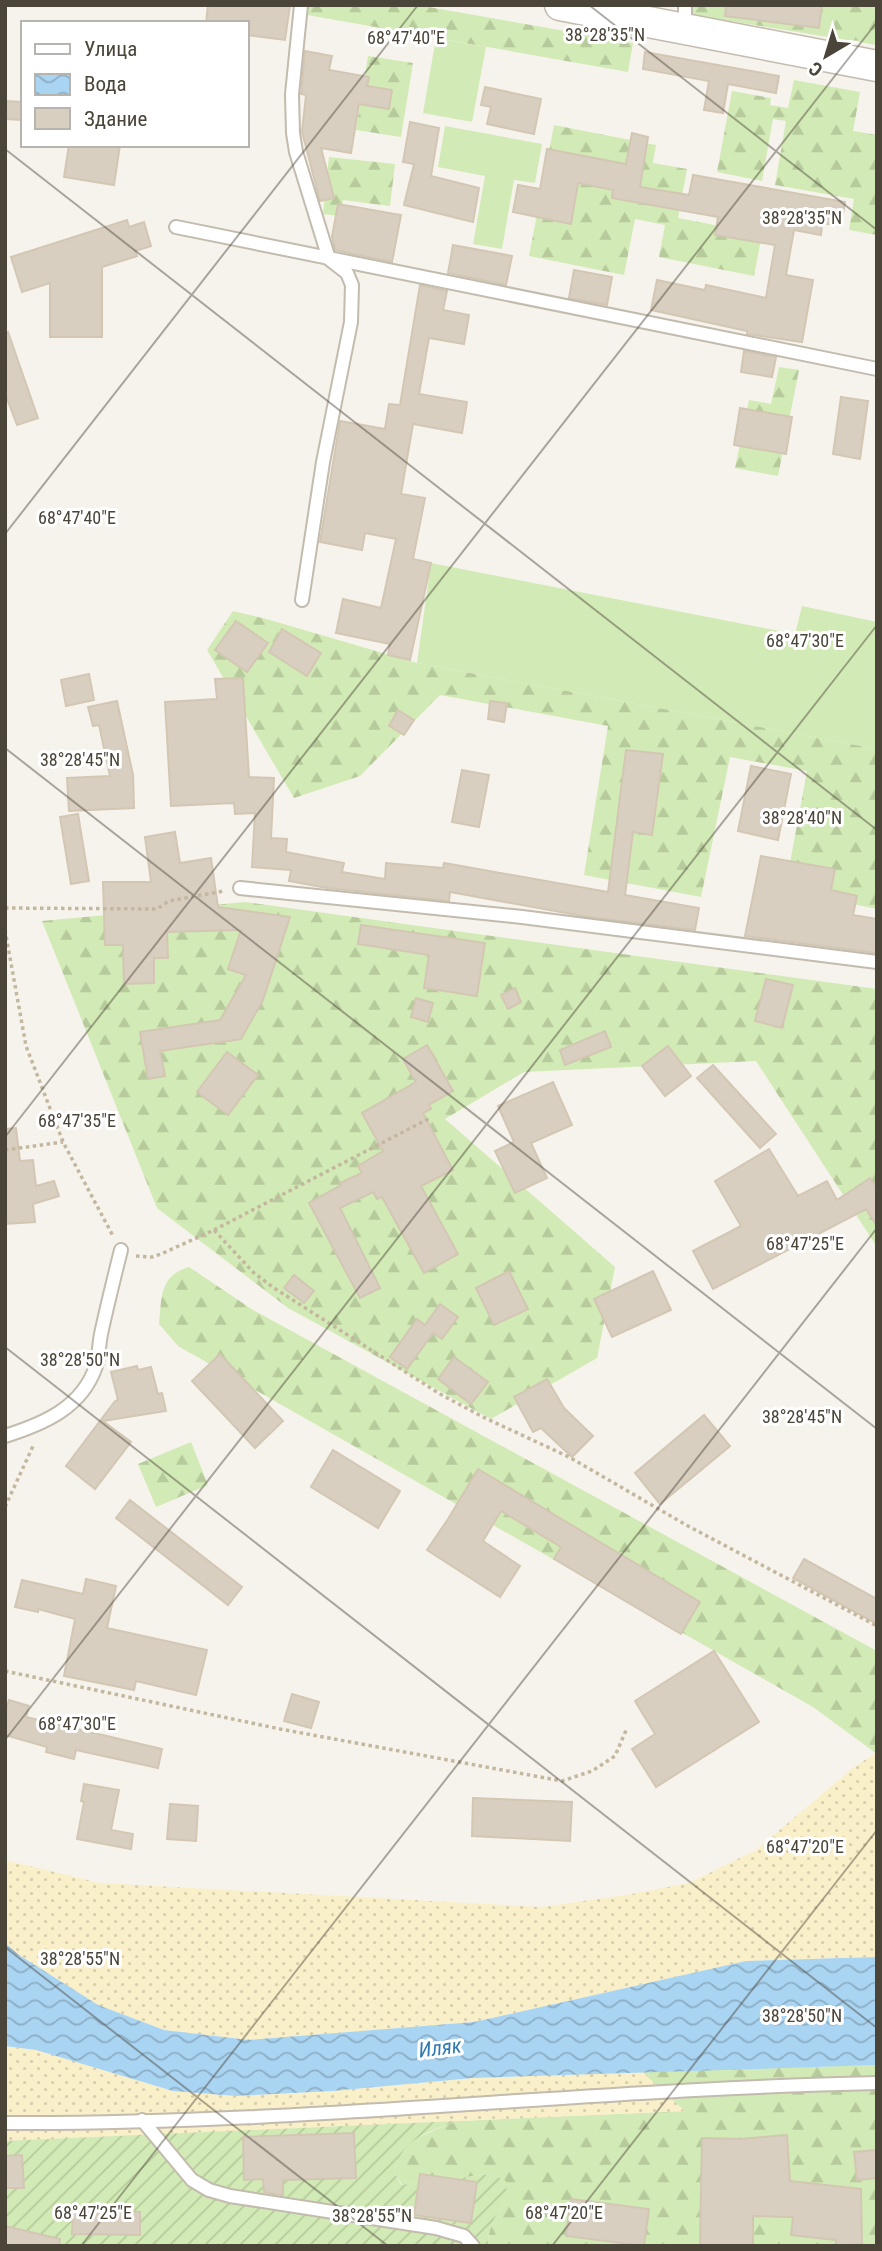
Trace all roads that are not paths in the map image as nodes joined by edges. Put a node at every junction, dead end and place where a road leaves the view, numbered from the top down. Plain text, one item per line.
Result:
1 (301, 5) edge
2 (560, 5) edge
3 (685, 17) edge
4 (877, 66) edge
5 (176, 227) dead end
6 (328, 258) junction
7 (877, 369) edge
8 (302, 600) dead end
9 (240, 888) road end
10 (877, 962) edge
11 (121, 1250) road end
12 (5, 1436) edge
13 (877, 2083) edge
14 (142, 2120) junction
15 (5, 2123) edge
16 (473, 2246) edge

1 - 6 lane
2 - 3 street
3 - 4 street
5 - 6 lane
6 - 7 lane
6 - 8 lane
9 - 10 lane
11 - 12 lane
13 - 14 lane
14 - 15 lane
14 - 16 lane

